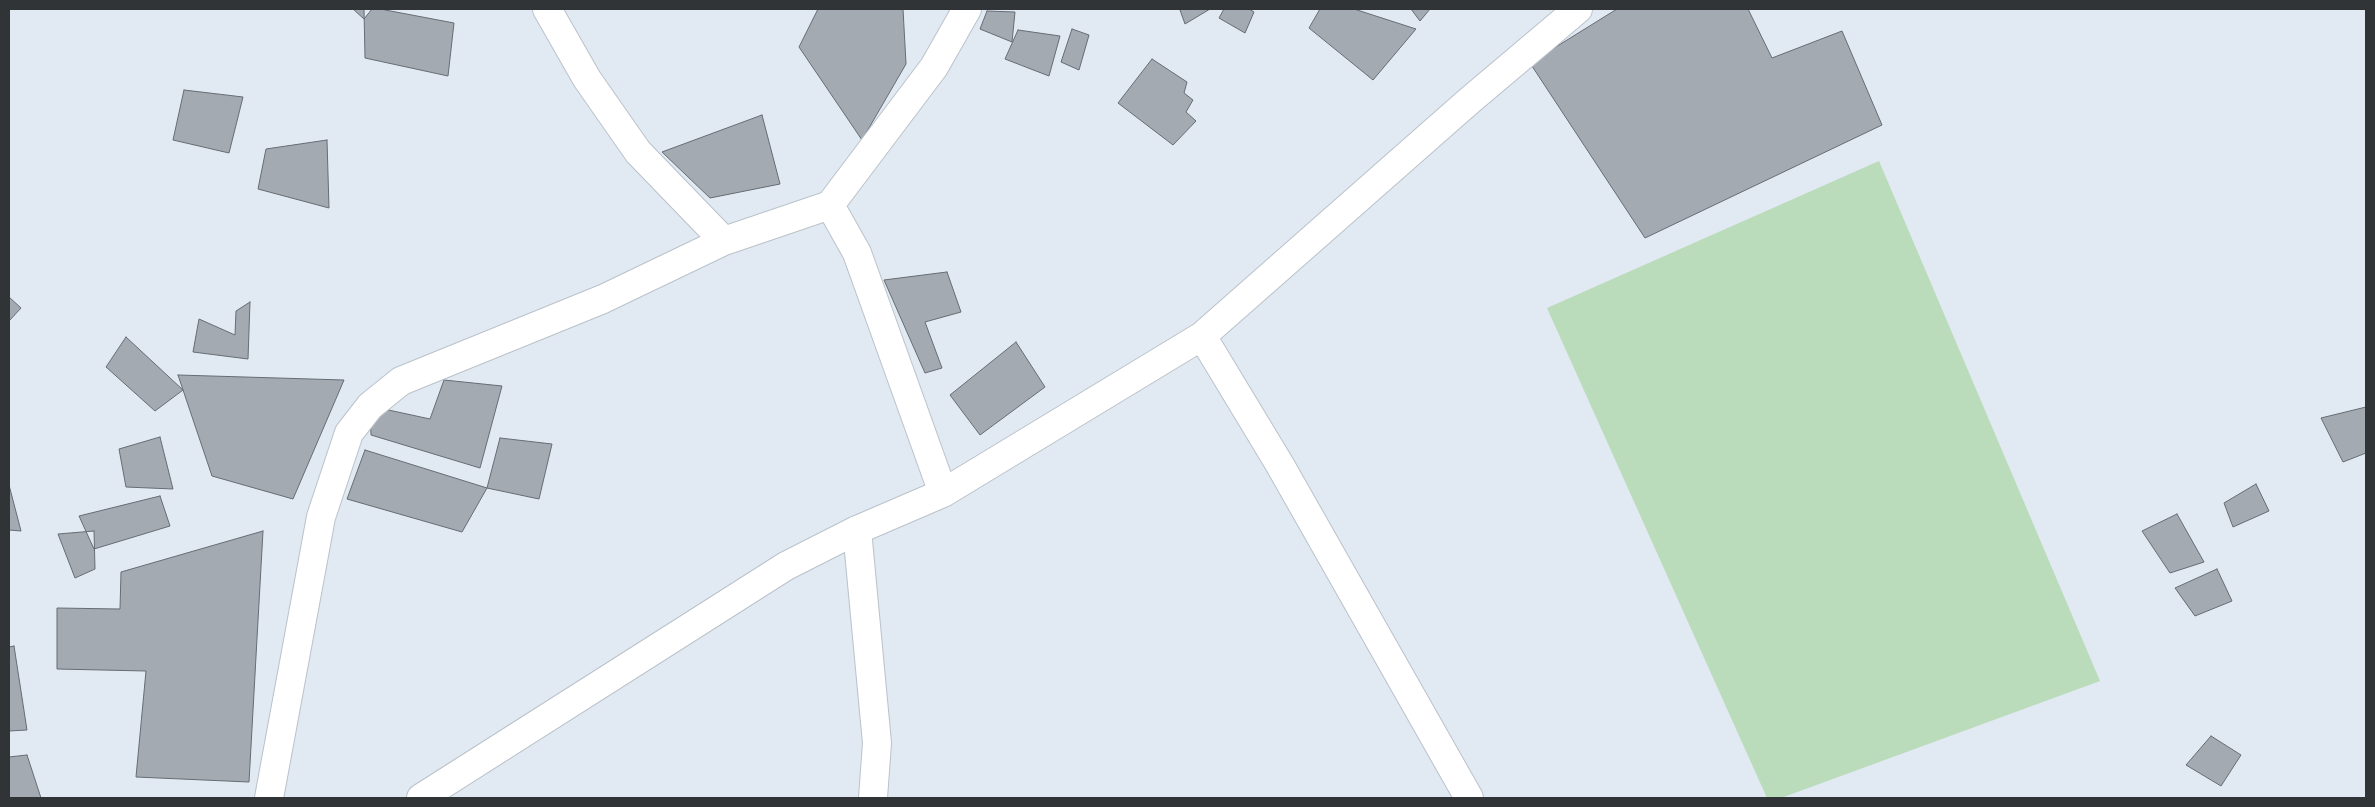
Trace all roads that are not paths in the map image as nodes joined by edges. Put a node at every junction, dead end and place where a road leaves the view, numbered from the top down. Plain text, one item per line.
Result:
1 (547, 9) edge
2 (966, 9) edge
3 (1578, 9) edge
4 (830, 205) junction
5 (724, 241) junction
6 (1202, 336) junction
7 (943, 493) junction
8 (857, 530) junction
9 (269, 798) edge
10 (421, 798) edge
11 (873, 798) edge
12 (1468, 798) edge

1 - 5 street
2 - 4 street
3 - 6 street
4 - 5 street
4 - 7 street
5 - 9 street
6 - 7 street
6 - 12 street
7 - 8 street
8 - 10 street
8 - 11 street

